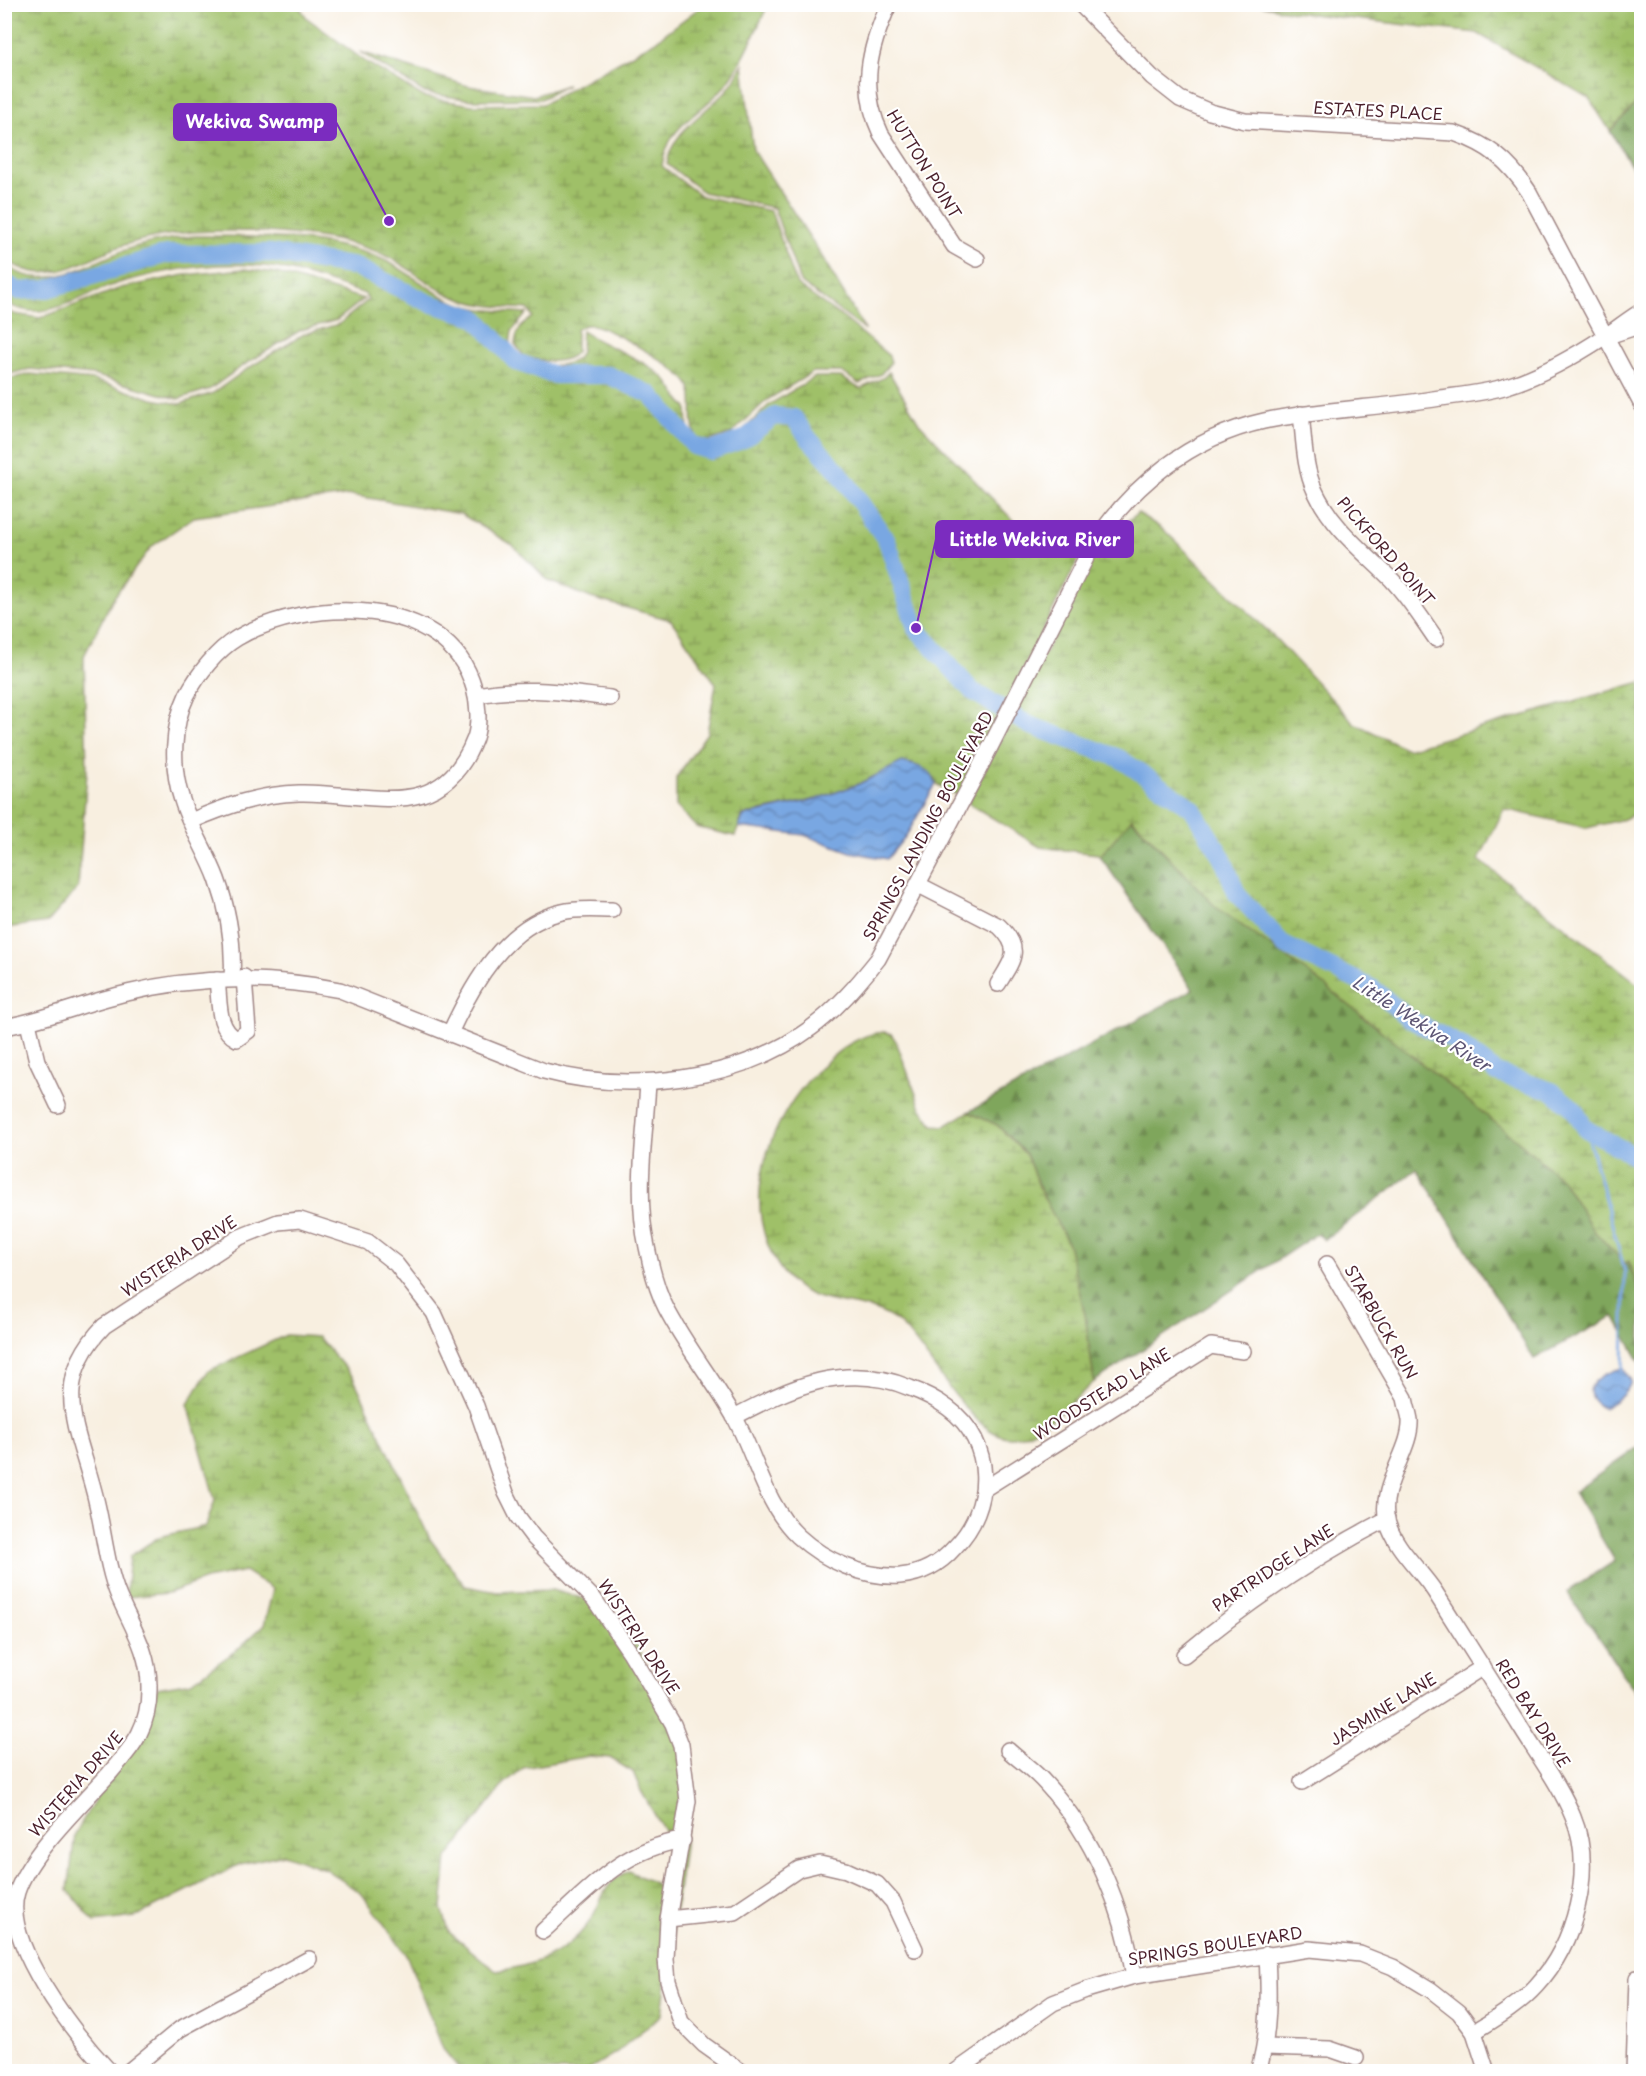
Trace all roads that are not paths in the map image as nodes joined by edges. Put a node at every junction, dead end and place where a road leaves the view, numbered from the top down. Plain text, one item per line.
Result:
1 (889, 4) edge
2 (1080, 4) edge
3 (977, 259) dead end
4 (1641, 311) edge
5 (1641, 325) edge
6 (1605, 336) junction
7 (1641, 405) edge
8 (1301, 414) junction
9 (1436, 639) dead end
10 (476, 695) junction
11 (610, 698) dead end
12 (191, 821) junction
13 (919, 885) junction
14 (612, 910) dead end
15 (231, 979) junction
16 (998, 984) dead end
17 (28, 1023) junction
18 (4, 1027) edge
19 (450, 1033) junction
20 (648, 1083) junction
21 (58, 1106) dead end
22 (1327, 1264) dead end
23 (1243, 1351) dead end
24 (734, 1417) junction
25 (984, 1489) junction
26 (1387, 1519) junction
27 (1184, 1655) dead end
28 (1483, 1667) junction
29 (1008, 1750) dead end
30 (1302, 1782) dead end
31 (683, 1840) junction
32 (668, 1919) junction
33 (543, 1931) dead end
34 (915, 1950) dead end
35 (1267, 1954) junction
36 (309, 1959) dead end
37 (1134, 1976) junction
38 (1637, 1978) dead end
39 (1474, 2032) junction
40 (1265, 2047) junction
41 (1356, 2058) dead end
42 (733, 2069) edge
43 (110, 2072) edge
44 (128, 2072) edge
45 (955, 2072) edge
46 (1258, 2072) edge
47 (1487, 2072) edge
48 (1634, 2072) edge

1 - 3 street, HUTTON POINT
2 - 6 street, ESTATES PLACE
4 - 6 street, SPRINGS LANDING BOULEVARD
5 - 6 street, SPRINGS LANDING BOULEVARD
6 - 7 street, ESTATES PLACE
6 - 8 street, SPRINGS LANDING BOULEVARD
8 - 9 street, PICKFORD POINT
8 - 13 street, SPRINGS LANDING BOULEVARD
10 - 11 street
10 - 12 street
10 - 12 street
12 - 15 street
13 - 16 street
13 - 20 street, SPRINGS LANDING BOULEVARD
14 - 19 street
15 - 17 street, SPRINGS LANDING BOULEVARD
15 - 19 street, SPRINGS LANDING BOULEVARD
17 - 18 street, SPRINGS LANDING BOULEVARD
17 - 21 street
19 - 20 street, SPRINGS LANDING BOULEVARD
20 - 24 street
22 - 26 street, STARBUCK RUN
23 - 25 street, WOODSTEAD LANE
24 - 25 street
24 - 25 street
26 - 27 street, PARTRIDGE LANE
26 - 28 street, RED BAY DRIVE
28 - 30 street, JASMINE LANE
28 - 39 street, RED BAY DRIVE
29 - 37 street
31 - 32 street, WISTERIA DRIVE
31 - 33 street
31 - 43 street, WISTERIA DRIVE
32 - 34 street
32 - 42 street, WISTERIA DRIVE
35 - 37 street, SPRINGS BOULEVARD
35 - 39 street, SPRINGS BOULEVARD
35 - 40 street
36 - 44 street
37 - 45 street, SPRINGS BOULEVARD
38 - 48 street
39 - 47 street, SPRINGS BOULEVARD
40 - 41 street
40 - 46 street

